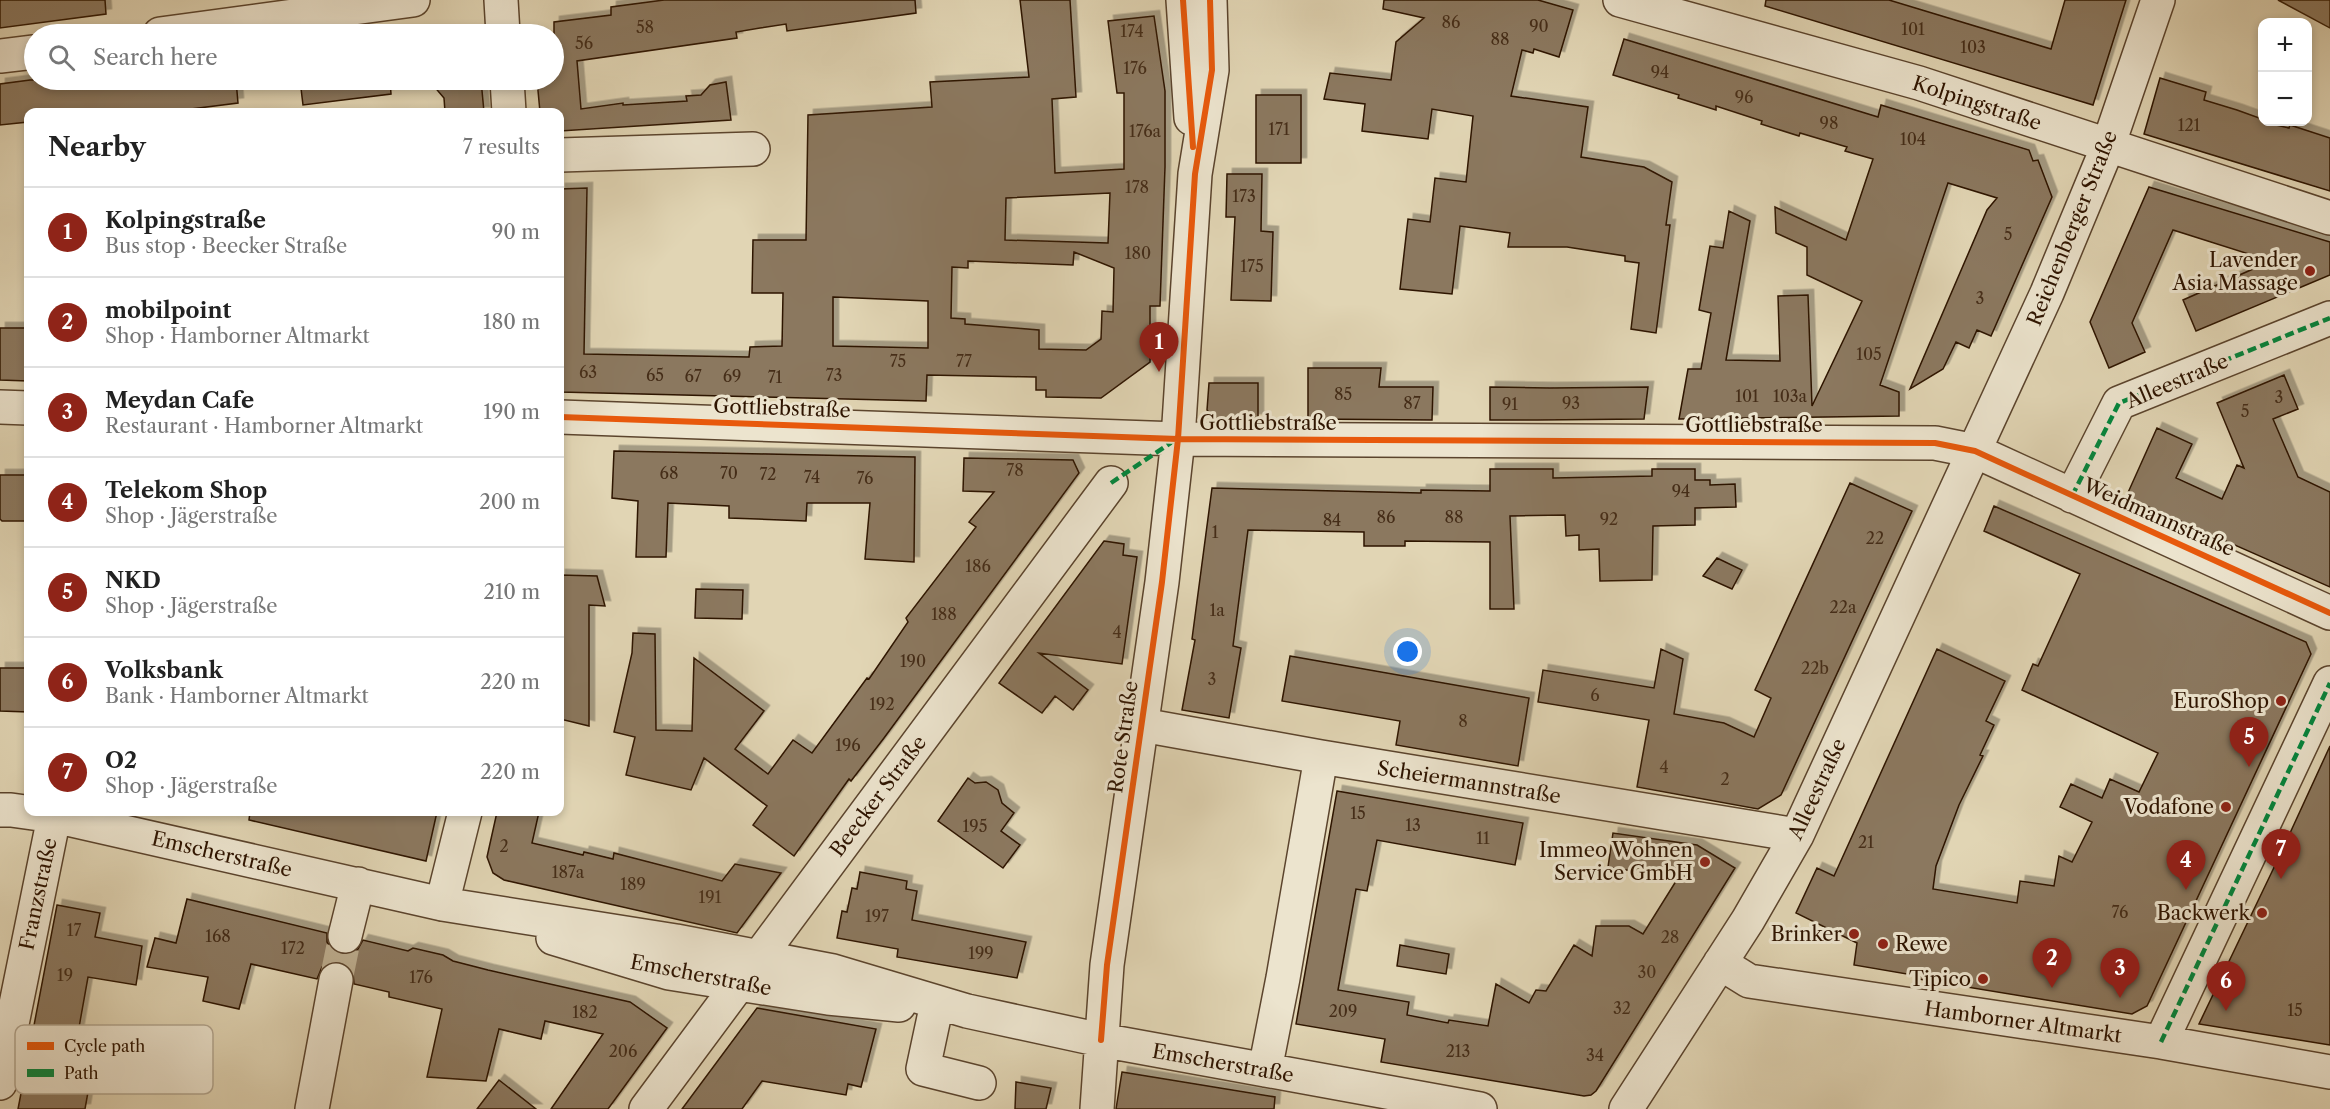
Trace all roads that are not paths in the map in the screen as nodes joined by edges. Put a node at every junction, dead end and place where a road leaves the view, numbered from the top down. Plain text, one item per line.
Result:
1 (413, 0) edge
2 (501, 0) edge
3 (1183, 0) edge
4 (1210, 0) edge
5 (1620, 0) edge
6 (2158, 0) edge
7 (234, 24) edge
8 (502, 24) edge
9 (24, 53) edge
10 (0, 56) edge
11 (508, 90) edge
12 (509, 108) edge
13 (2108, 146) junction
14 (753, 149) dead end
15 (564, 155) edge
16 (1195, 174) junction
17 (2330, 218) edge
18 (2330, 318) edge
19 (0, 407) edge
20 (24, 408) edge
21 (564, 417) edge
22 (1178, 439) junction
23 (1975, 451) junction
24 (1111, 483) dead end
25 (2072, 496) junction
26 (2330, 613) edge
27 (2330, 683) edge
28 (1142, 725) junction
29 (1321, 757) junction
30 (0, 810) edge
31 (24, 811) edge
32 (55, 816) edge
33 (64, 816) edge
34 (464, 816) edge
35 (1797, 835) junction
36 (358, 884) junction
37 (442, 904) junction
38 (345, 936) tunnel mouth
39 (760, 958) junction
40 (1720, 963) junction
41 (336, 980) tunnel mouth
42 (740, 985) junction
43 (951, 1010) junction
44 (1101, 1040) junction
45 (2161, 1042) junction
46 (1265, 1070) junction
47 (2330, 1072) edge
48 (0, 1083) edge
49 (979, 1083) dead end
50 (312, 1109) edge
51 (646, 1109) edge
52 (1096, 1109) edge
53 (1480, 1109) edge
54 (1626, 1109) edge

1 - 7 street
2 - 8 street
3 - 16 street
4 - 16 street
5 - 13 street, Kolpingstraße
6 - 13 street, Reichenberger Straße
9 - 10 street
11 - 12 street
13 - 17 street, Kolpingstraße
13 - 23 street, Reichenberger Straße
14 - 15 street
16 - 22 street
18 - 25 street, Alleestraße
19 - 20 street
21 - 22 street, Gottliebstraße
22 - 23 street, Gottliebstraße
22 - 28 street, Rote Straße
23 - 25 street, Weidmannstraße
23 - 35 street, Alleestraße
24 - 39 street, Beecker Straße
25 - 26 street, Weidmannstraße
27 - 45 street
28 - 29 street, Scheiermannstraße
28 - 44 street, Rote Straße
29 - 35 street, Scheiermannstraße
29 - 46 street
30 - 31 street, Emscherstraße
32 - 48 street, Franzstraße
33 - 36 street, Emscherstraße
34 - 37 street
35 - 40 street, Alleestraße
36 - 37 street, Emscherstraße
36 - 38 street
37 - 39 street, Emscherstraße
37 - 42 street, Emscherstraße
39 - 42 street, Beecker Straße
39 - 43 street, Emscherstraße
40 - 45 street, Hamborner Altmarkt
40 - 54 street, Alleestraße
41 - 50 street
42 - 43 street, Emscherstraße
42 - 51 street, Beecker Straße
43 - 44 street, Emscherstraße
43 - 49 street
44 - 46 street, Emscherstraße
44 - 52 street, Rote Straße
45 - 47 street, Hamborner Altmarkt
46 - 53 street, Emscherstraße

